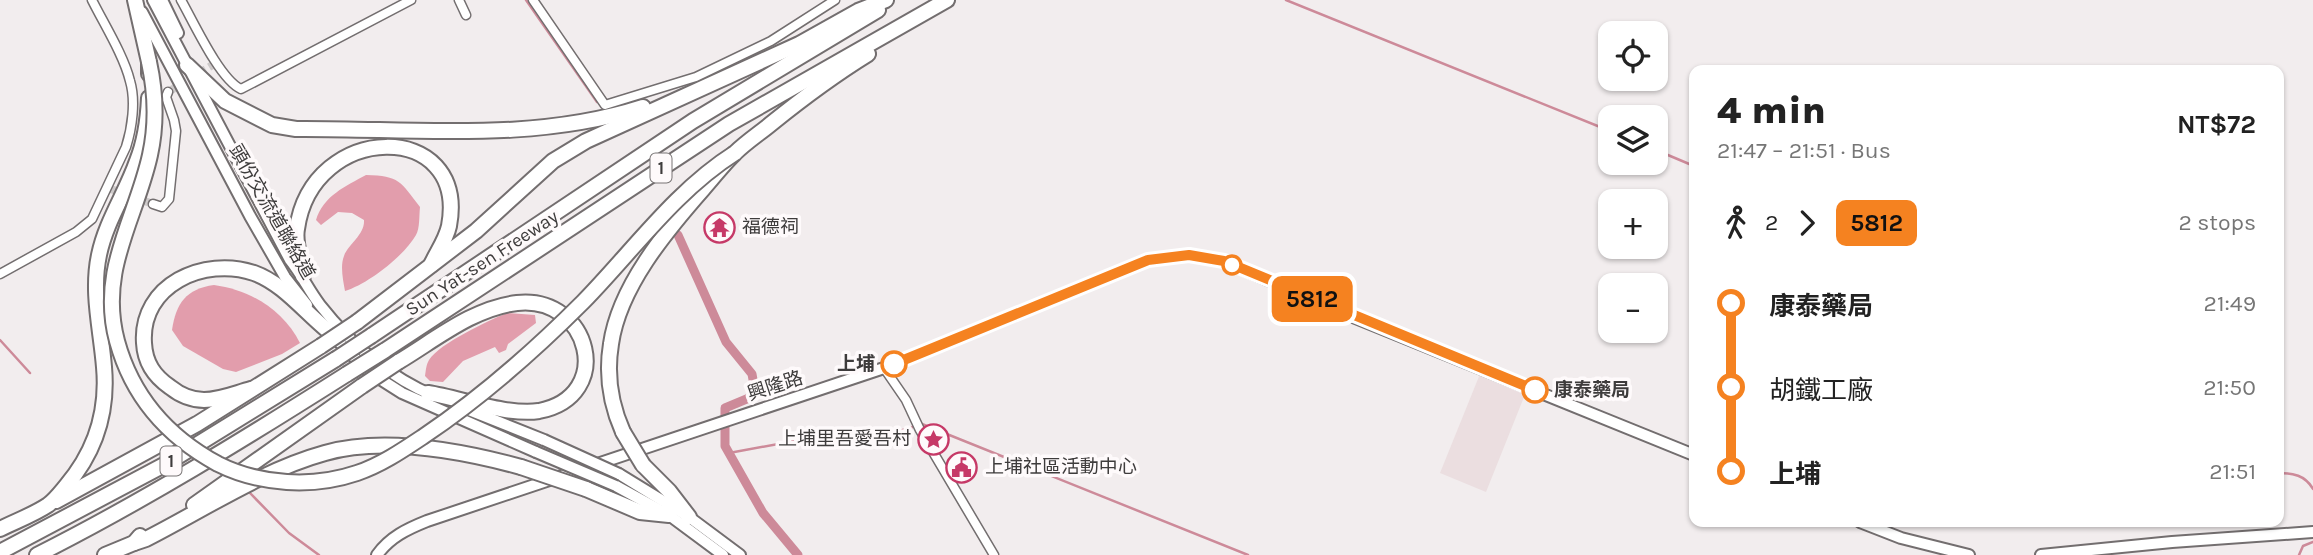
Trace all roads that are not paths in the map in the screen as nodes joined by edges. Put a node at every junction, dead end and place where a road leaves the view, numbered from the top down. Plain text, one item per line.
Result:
1 (92, 0) edge
2 (135, 0) edge
3 (153, 0) edge
4 (162, 0) edge
5 (181, 0) edge
6 (411, 0) edge
7 (459, 0) edge
8 (533, 0) edge
9 (835, 0) edge
10 (886, 0) edge
11 (894, 0) edge
12 (947, 0) edge
13 (466, 15) dead end
14 (909, 21) junction
15 (149, 62) junction
16 (187, 65) junction
17 (720, 80) junction
18 (168, 92) dead end
19 (735, 153) junction
20 (153, 205) dead end
21 (430, 267) junction
22 (0, 274) edge
23 (303, 276) junction
24 (326, 328) junction
25 (884, 368) junction
26 (251, 389) junction
27 (428, 393) junction
28 (1689, 452) edge
29 (50, 504) junction
30 (669, 515) junction
31 (689, 517) junction
32 (1872, 527) edge
33 (0, 529) edge
34 (2313, 532) edge
35 (134, 543) junction
36 (0, 552) edge
37 (37, 555) edge
38 (105, 555) edge
39 (377, 555) edge
40 (723, 555) edge
41 (740, 555) edge
42 (994, 555) edge
43 (1969, 555) edge
44 (2042, 555) edge

1 - 22 street
2 - 15 highway
2 - 24 street, 頭份交流道聯絡道
3 - 16 street, 頭份交流道聯絡道
4 - 16 street
5 - 6 street
7 - 13 street
8 - 9 street
10 - 17 highway
11 - 36 highway, Sun Yat-sen Freeway / 1, bridge
12 - 14 highway, Sun Yat-sen Freeway / 1
14 - 19 highway
14 - 37 highway, Sun Yat-sen Freeway / 1, bridge
15 - 19 highway, bridge
15 - 29 highway
16 - 17 highway
16 - 23 street, 頭份交流道聯絡道
17 - 21 highway
18 - 20 street
19 - 31 highway, bridge
21 - 23 highway
21 - 26 highway, bridge
23 - 27 street, 頭份交流道聯絡道
24 - 26 highway
24 - 30 street, 頭份交流道聯絡道, bridge
25 - 28 street, 興隆路
25 - 39 street, 興隆路
25 - 42 street
26 - 29 highway
27 - 31 street, 頭份交流道聯絡道, bridge
27 - 35 highway, bridge
29 - 33 highway
30 - 35 highway, bridge
30 - 40 street, 頭份交流道聯絡道
31 - 41 street, 頭份交流道聯絡道
32 - 43 street
34 - 44 street
35 - 38 highway

